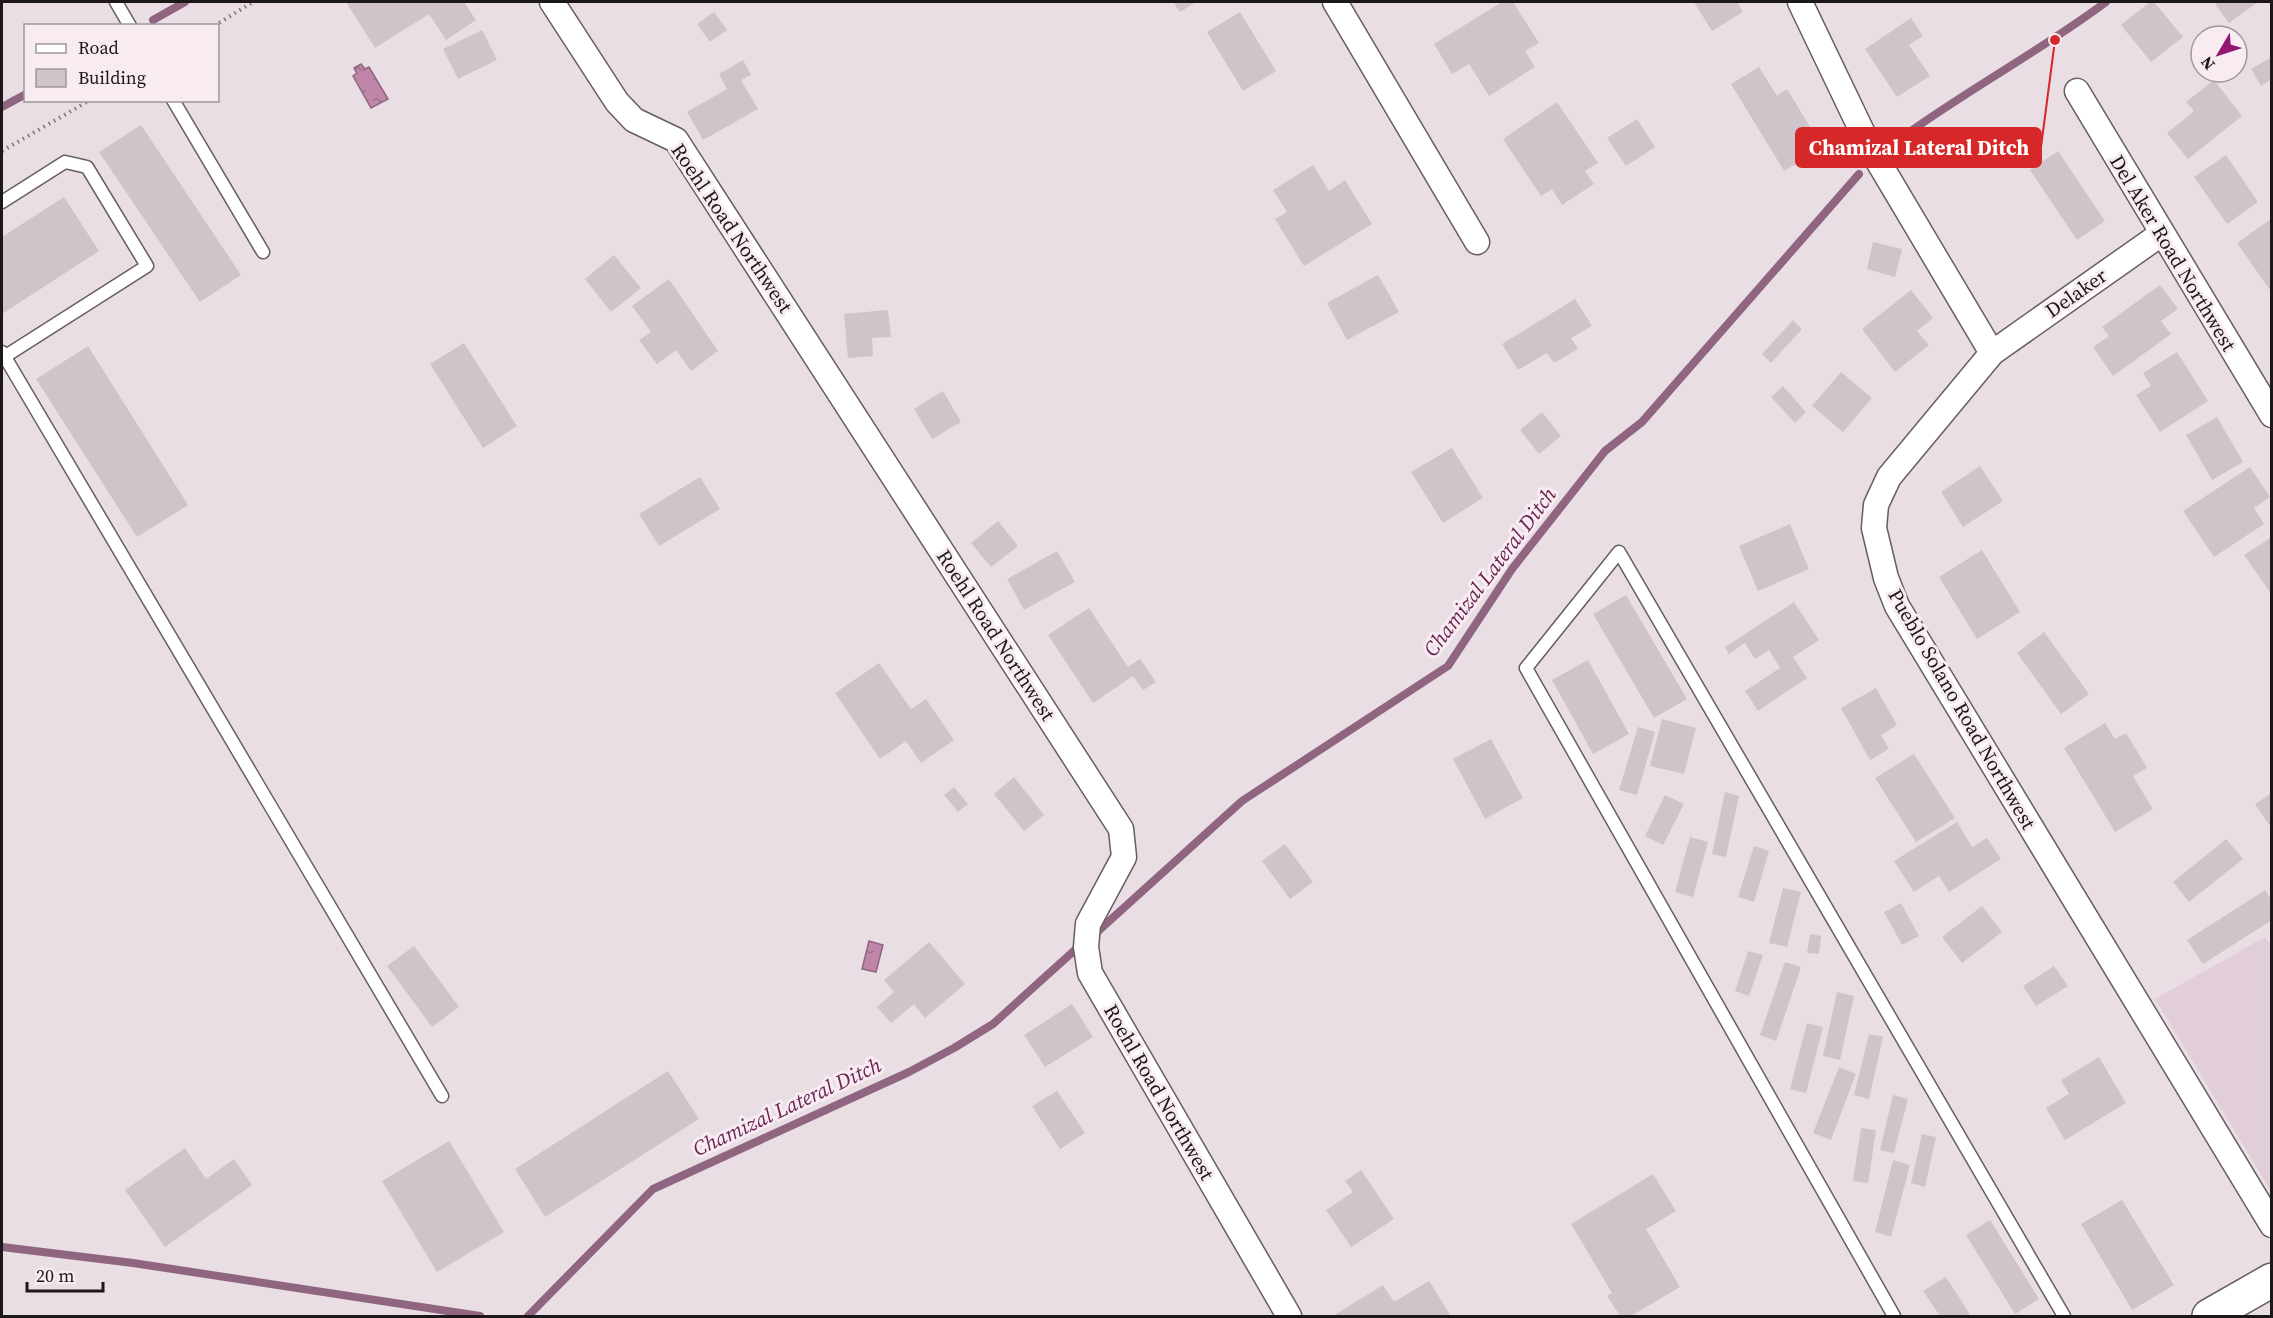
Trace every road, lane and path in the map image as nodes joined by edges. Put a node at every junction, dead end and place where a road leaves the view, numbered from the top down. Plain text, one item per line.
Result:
1 (116, 2) edge
2 (253, 2) edge
3 (552, 2) edge
4 (1335, 2) edge
5 (1800, 2) edge
6 (129, 24) edge
7 (217, 24) edge
8 (2076, 91) dead end
9 (87, 102) edge
10 (174, 102) edge
11 (2, 152) edge
12 (2, 201) edge
13 (2161, 234) junction
14 (1477, 242) dead end
15 (263, 252) dead end
16 (1992, 352) junction
17 (3, 355) edge
18 (2271, 415) edge
19 (442, 1096) dead end
20 (2271, 1225) edge
21 (2271, 1280) edge
22 (1289, 1317) edge
23 (1894, 1317) edge
24 (2064, 1317) edge
25 (2209, 1317) edge

1 - 6 lane
2 - 7 path
3 - 22 street, Roehl Road Northwest
4 - 14 street
5 - 16 street
8 - 13 street, Del Aker Road Northwest
9 - 11 path
10 - 15 lane
12 - 17 lane
13 - 16 street, Delaker
13 - 18 street, Del Aker Road Northwest
16 - 20 street, Pueblo Solano Road Northwest
17 - 19 lane
21 - 25 main road
23 - 24 lane

